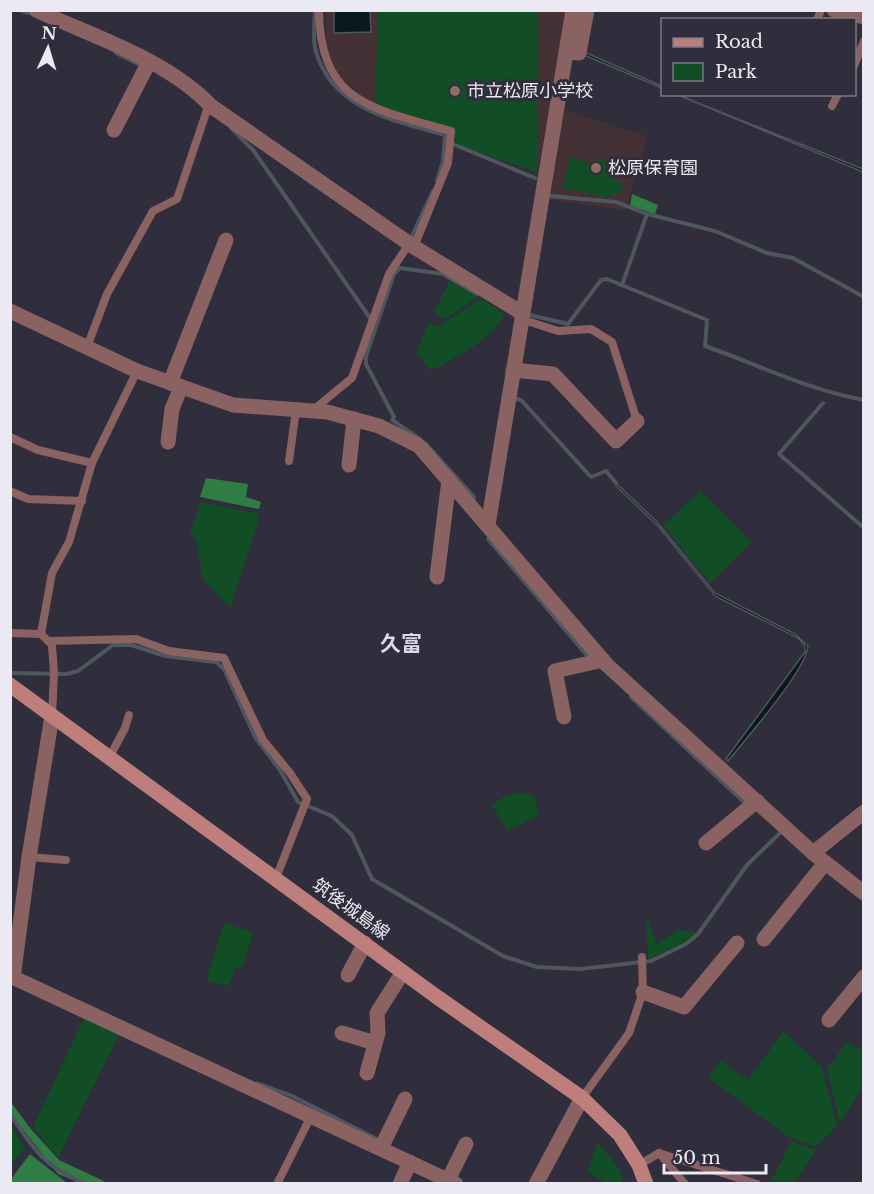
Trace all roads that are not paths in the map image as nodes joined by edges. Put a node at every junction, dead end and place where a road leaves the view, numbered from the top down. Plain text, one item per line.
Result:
1 (36, 10) edge
2 (319, 10) edge
3 (573, 10) edge
4 (587, 10) edge
5 (834, 10) edge
6 (860, 15) edge
7 (864, 41) edge
8 (566, 52) junction
9 (149, 62) junction
10 (856, 63) edge
11 (837, 96) edge
12 (209, 104) junction
13 (832, 106) dead end
14 (114, 130) dead end
15 (226, 240) dead end
16 (412, 245) junction
17 (10, 311) edge
18 (522, 316) junction
19 (87, 347) junction
20 (513, 370) junction
21 (137, 371) junction
22 (175, 385) junction
23 (304, 410) junction
24 (354, 419) junction
25 (637, 421) joint
26 (10, 437) edge
27 (168, 442) dead end
28 (289, 461) dead end
29 (92, 463) junction
30 (350, 465) dead end
31 (449, 480) junction
32 (10, 491) edge
33 (82, 501) junction
34 (488, 525) junction
35 (437, 577) dead end
36 (10, 633) edge
37 (41, 634) junction
38 (48, 641) junction
39 (603, 660) junction
40 (10, 685) edge
41 (129, 715) dead end
42 (52, 716) junction
43 (564, 717) dead end
44 (110, 758) junction
45 (757, 801) junction
46 (864, 812) edge
47 (706, 843) dead end
48 (29, 857) junction
49 (819, 858) junction
50 (66, 860) dead end
51 (276, 878) junction
52 (864, 893) edge
53 (764, 939) dead end
54 (365, 943) junction
55 (738, 943) dead end
56 (642, 957) dead end
57 (403, 972) junction
58 (348, 975) dead end
59 (12, 977) edge
60 (864, 977) edge
61 (643, 992) junction
62 (858, 995) edge
63 (829, 1020) dead end
64 (342, 1032) dead end
65 (375, 1043) junction
66 (367, 1073) dead end
67 (582, 1098) junction
68 (405, 1099) dead end
69 (311, 1116) junction
70 (466, 1144) dead end
71 (381, 1148) junction
72 (659, 1153) junction
73 (410, 1162) junction
74 (639, 1165) junction
75 (452, 1182) edge
76 (277, 1184) edge
77 (400, 1184) edge
78 (536, 1184) edge
79 (646, 1184) edge
80 (685, 1184) edge
81 (757, 1184) edge

1 - 9 street
2 - 16 lane
3 - 8 street
4 - 8 street
5 - 6 street
7 - 10 lane
8 - 18 street
9 - 12 street
9 - 14 street
11 - 13 lane
12 - 16 street
12 - 19 lane
15 - 22 street
16 - 18 street
16 - 23 lane
17 - 19 street
18 - 20 street
18 - 25 lane
19 - 21 street
20 - 25 street
20 - 34 street
21 - 22 street
21 - 29 lane
22 - 23 street
22 - 27 street
23 - 24 street
23 - 28 lane
24 - 30 street
24 - 31 street
26 - 29 lane
29 - 33 lane
31 - 34 street
31 - 35 street
32 - 33 lane
33 - 37 lane
34 - 39 street
36 - 37 lane
37 - 38 lane
38 - 42 lane
38 - 51 lane
39 - 43 street
39 - 45 street
40 - 42 street, 筑後城島線
41 - 44 lane
42 - 44 street, 筑後城島線
42 - 48 street
44 - 51 street, 筑後城島線
45 - 47 street
45 - 49 street
46 - 49 street
48 - 50 lane
48 - 59 street
49 - 52 street
49 - 53 street
51 - 54 street, 筑後城島線
54 - 57 street, 筑後城島線
54 - 58 street
55 - 61 street
56 - 61 lane
57 - 65 street
57 - 67 street, 筑後城島線
59 - 69 street
60 - 62 street
61 - 67 lane
62 - 63 street
64 - 65 street
65 - 66 street
67 - 74 street, 筑後城島線
67 - 78 street
68 - 71 street
69 - 71 street
69 - 76 lane
70 - 75 street
71 - 73 street
72 - 74 lane
72 - 80 lane
72 - 81 lane
73 - 75 street
73 - 77 street
74 - 79 street, 筑後城島線

